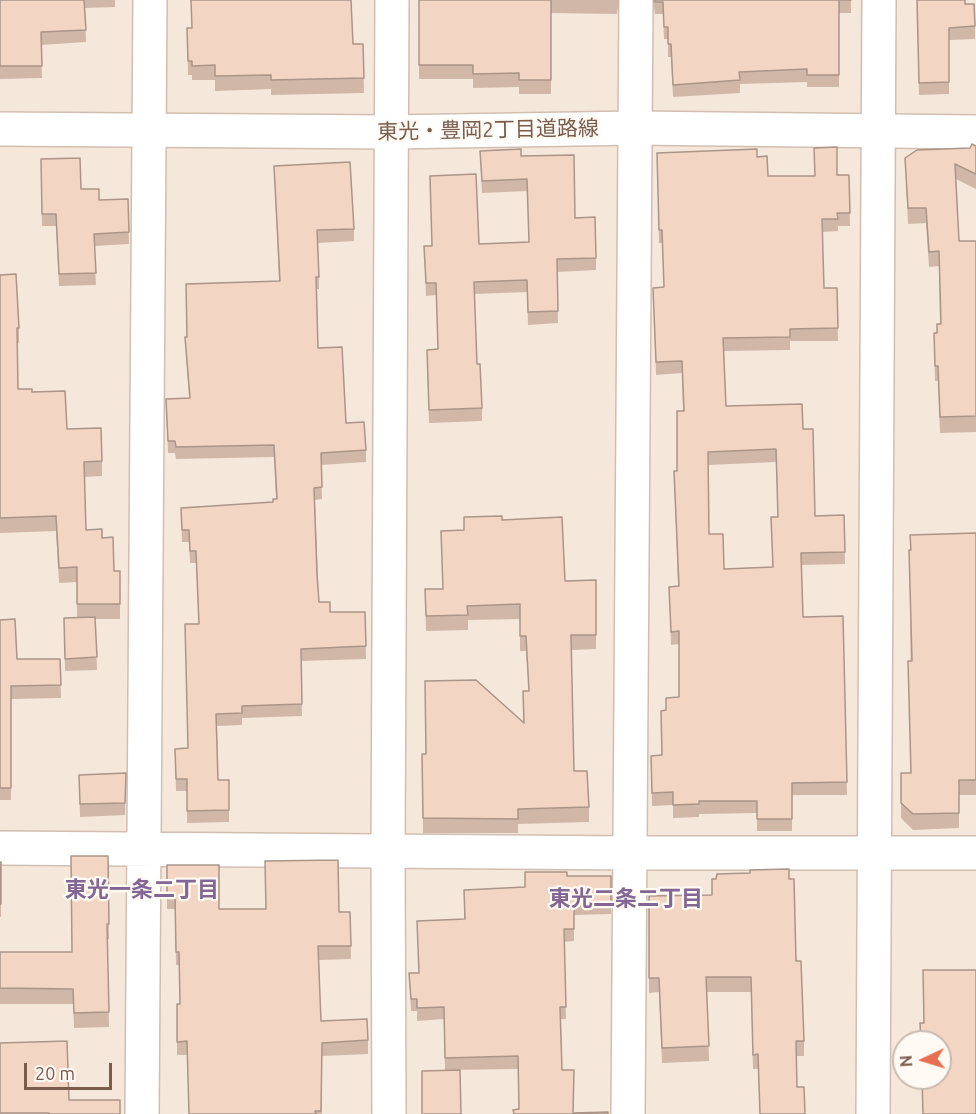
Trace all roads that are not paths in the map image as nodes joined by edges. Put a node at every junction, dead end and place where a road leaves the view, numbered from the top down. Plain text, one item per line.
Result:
1 (150, 0) edge
2 (392, 0) edge
3 (636, 0) edge
4 (879, 0) edge
5 (636, 128) junction
6 (0, 129) edge
7 (150, 130) junction
8 (878, 131) junction
9 (391, 132) junction
10 (976, 132) edge
11 (0, 848) edge
12 (144, 849) junction
13 (388, 851) junction
14 (976, 853) edge
15 (630, 854) junction
16 (875, 854) junction
17 (142, 1114) edge
18 (389, 1114) edge
19 (628, 1114) edge
20 (873, 1114) edge

1 - 7 street
2 - 9 street
3 - 5 street
4 - 8 street
5 - 8 street, 東光・豊岡2丁目道路線
5 - 9 street, 東光・豊岡2丁目道路線
5 - 15 street
6 - 7 street, 東光・豊岡2丁目道路線
7 - 9 street, 東光・豊岡2丁目道路線
7 - 12 street
8 - 10 street, 東光・豊岡2丁目道路線
8 - 16 street
9 - 13 street
11 - 12 street
12 - 13 street
12 - 17 street
13 - 15 street
13 - 18 street
14 - 16 street
15 - 16 street
15 - 19 street
16 - 20 street

